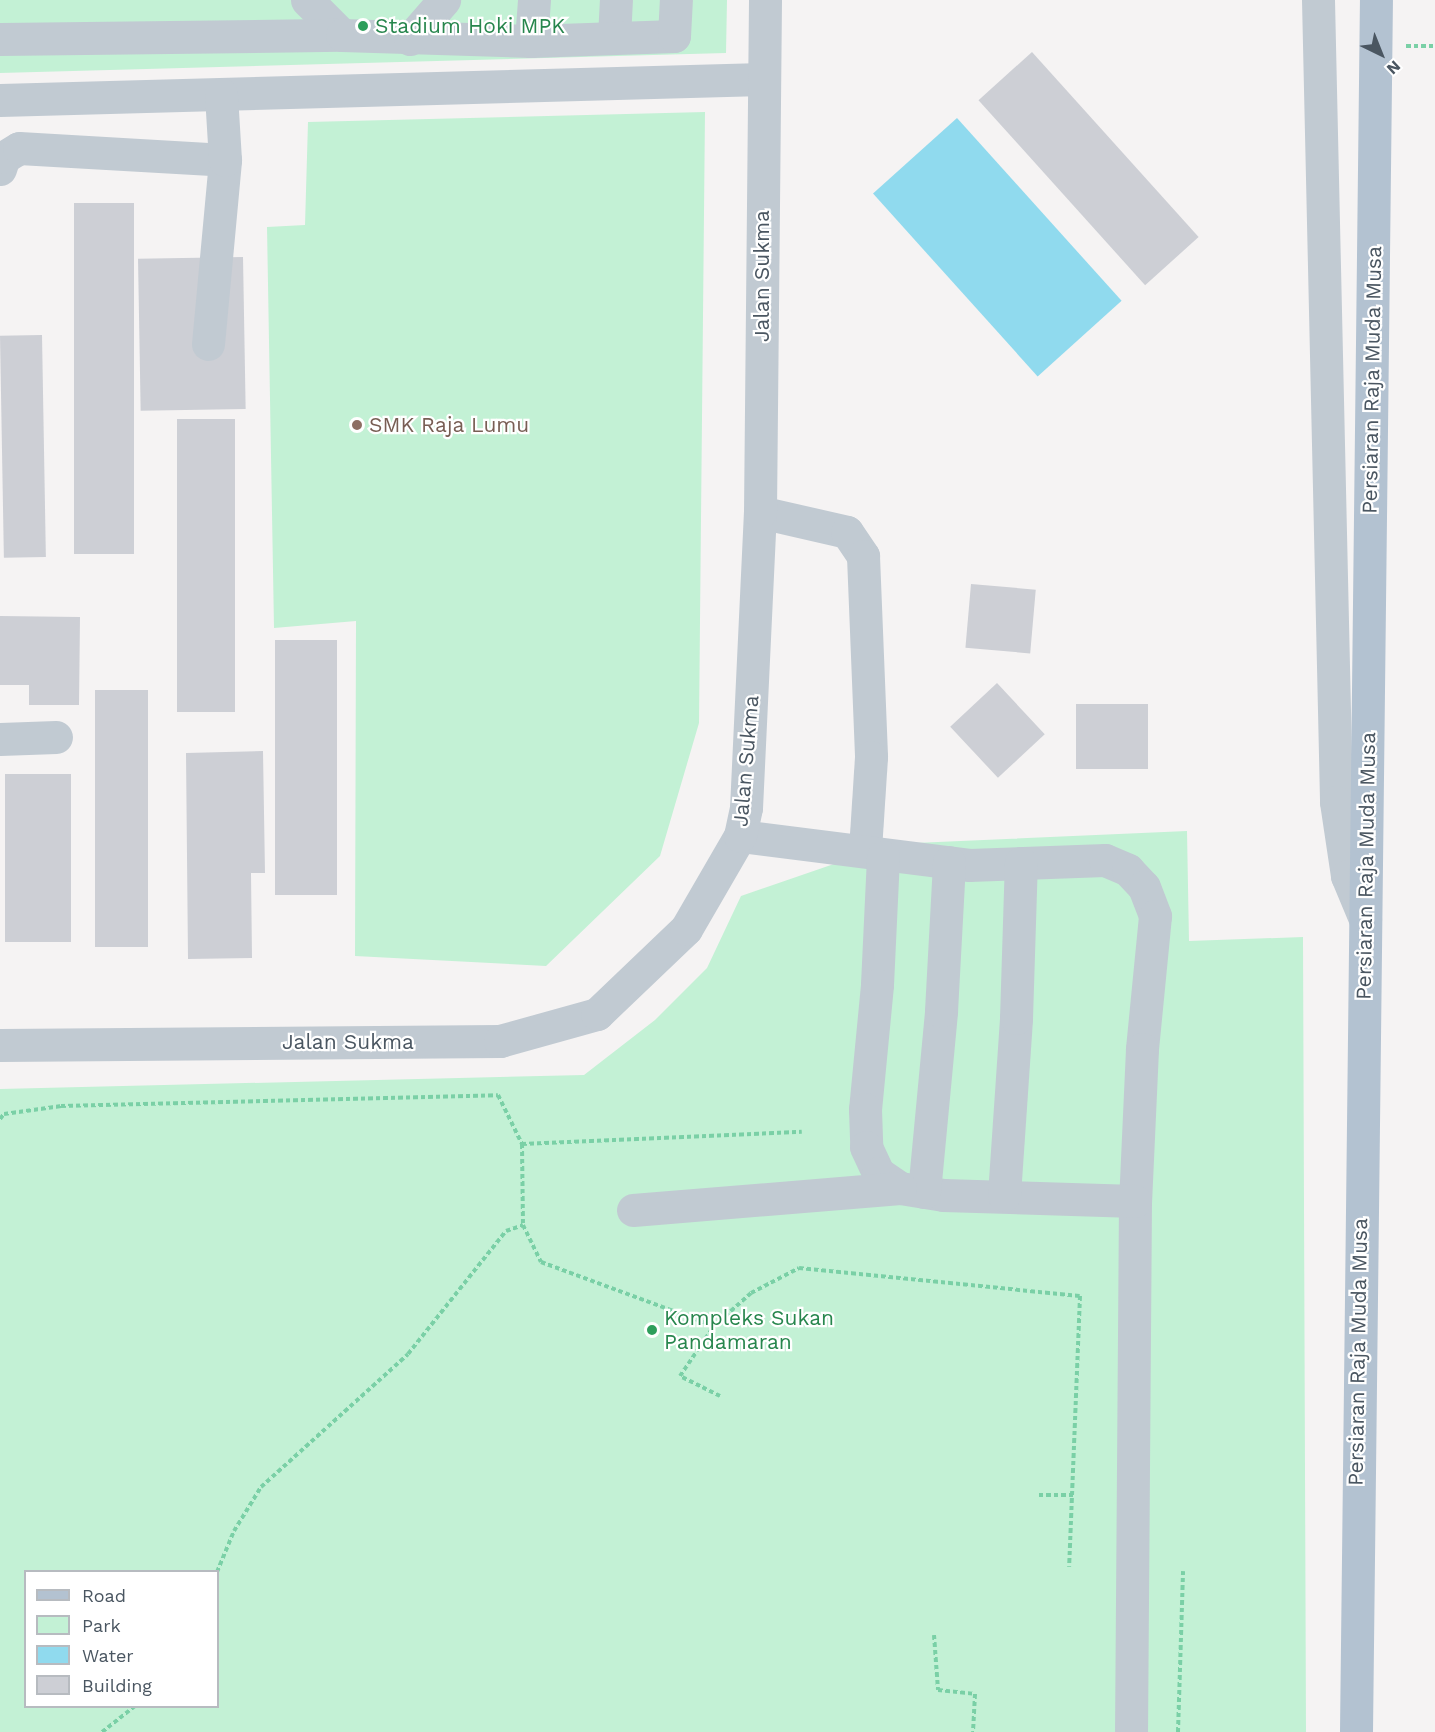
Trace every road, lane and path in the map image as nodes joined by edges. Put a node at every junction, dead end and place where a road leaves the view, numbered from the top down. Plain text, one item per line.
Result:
1 (307, 0) edge
2 (444, 0) edge
3 (534, 0) edge
4 (616, 0) edge
5 (676, 0) edge
6 (765, 0) edge
7 (1318, 0) edge
8 (1376, 0) edge
9 (342, 35) junction
10 (604, 38) junction
11 (0, 39) edge
12 (410, 39) junction
13 (531, 41) junction
14 (764, 79) junction
15 (598, 84) junction
16 (221, 94) junction
17 (0, 100) edge
18 (225, 160) junction
19 (0, 169) edge
20 (208, 344) dead end
21 (760, 512) junction
22 (56, 737) dead end
23 (0, 738) edge
24 (740, 836) junction
25 (874, 853) junction
26 (949, 862) junction
27 (1021, 863) junction
28 (1365, 919) junction
29 (0, 1045) edge
30 (0, 1119) edge
31 (802, 1132) dead end
32 (522, 1144) junction
33 (912, 1190) junction
34 (1005, 1195) junction
35 (1135, 1201) junction
36 (633, 1210) dead end
37 (523, 1225) junction
38 (714, 1326) junction
39 (720, 1396) dead end
40 (1039, 1495) dead end
41 (1073, 1495) junction
42 (1069, 1568) dead end
43 (219, 1570) edge
44 (1183, 1571) dead end
45 (934, 1635) dead end
46 (134, 1708) edge
47 (102, 1732) edge
48 (973, 1732) edge
49 (1131, 1732) edge
50 (1178, 1732) edge
51 (1356, 1732) edge

1 - 9 street
2 - 12 street
3 - 13 street
4 - 10 street
5 - 10 street
6 - 14 street, Jalan Sukma
7 - 28 street
8 - 28 main road, Persiaran Raja Muda Musa
9 - 11 street
9 - 12 street
10 - 13 street
10 - 15 street
12 - 13 street
14 - 15 street
14 - 21 street, Jalan Sukma
15 - 16 street
16 - 17 street
16 - 18 street
18 - 19 street
18 - 20 street
21 - 24 street, Jalan Sukma
21 - 25 street
22 - 23 street
24 - 25 street
24 - 29 street, Jalan Sukma
25 - 26 street
25 - 33 street
26 - 27 street
26 - 33 street
27 - 34 street
27 - 35 street
28 - 51 main road, Persiaran Raja Muda Musa
30 - 32 path
31 - 32 path
32 - 37 path
33 - 34 street
33 - 36 street
34 - 35 street
35 - 49 street
37 - 38 path
37 - 43 path
38 - 39 path
38 - 41 path
40 - 41 path
41 - 42 path
44 - 50 path
45 - 48 path
46 - 47 path

